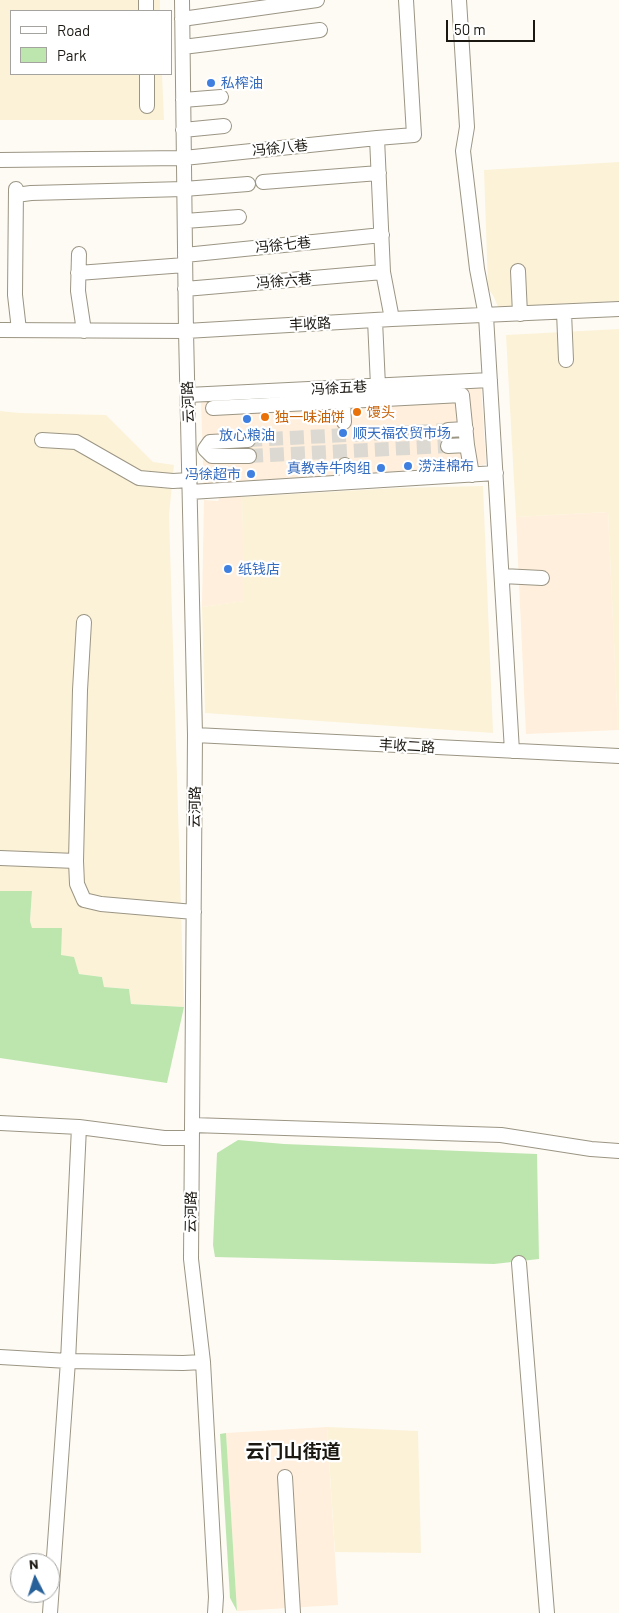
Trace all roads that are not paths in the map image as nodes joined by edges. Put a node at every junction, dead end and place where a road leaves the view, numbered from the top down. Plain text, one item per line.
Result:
1 (182, 0) edge
2 (317, 0) edge
3 (406, 0) edge
4 (458, 0) edge
5 (182, 19) junction
6 (320, 30) dead end
7 (183, 47) junction
8 (147, 75) edge
9 (221, 97) dead end
10 (183, 100) junction
11 (147, 106) dead end
12 (224, 126) dead end
13 (184, 130) junction
14 (377, 138) junction
15 (184, 158) junction
16 (0, 160) edge
17 (379, 172) junction
18 (263, 182) dead end
19 (248, 184) dead end
20 (184, 189) junction
21 (239, 217) dead end
22 (185, 221) junction
23 (382, 235) junction
24 (79, 254) dead end
25 (185, 260) junction
26 (518, 271) dead end
27 (384, 272) junction
28 (78, 273) junction
29 (186, 289) junction
30 (619, 309) edge
31 (564, 312) junction
32 (520, 314) junction
33 (486, 316) junction
34 (392, 319) junction
35 (375, 320) junction
36 (0, 330) edge
37 (19, 330) junction
38 (84, 330) junction
39 (186, 331) junction
40 (566, 360) dead end
41 (490, 380) junction
42 (378, 386) junction
43 (188, 395) junction
44 (343, 402) junction
45 (213, 408) dead end
46 (344, 422) dead end
47 (466, 429) junction
48 (448, 430) tunnel mouth
49 (42, 440) dead end
50 (248, 440) tunnel mouth
51 (467, 445) junction
52 (448, 446) tunnel mouth
53 (249, 456) tunnel mouth
54 (496, 473) junction
55 (472, 475) junction
56 (190, 486) junction
57 (502, 576) junction
58 (542, 578) dead end
59 (84, 622) dead end
60 (196, 735) junction
61 (512, 752) junction
62 (619, 756) edge
63 (0, 858) edge
64 (76, 861) junction
65 (194, 912) junction
66 (0, 1123) edge
67 (78, 1127) junction
68 (192, 1132) junction
69 (619, 1152) edge
70 (519, 1263) dead end
71 (0, 1358) edge
72 (68, 1361) junction
73 (203, 1362) junction
74 (285, 1477) dead end
75 (50, 1613) edge
76 (215, 1613) edge
77 (293, 1613) edge
78 (547, 1613) edge

1 - 5 street, 云河路
2 - 5 street
3 - 14 street, 冯徐八巷
4 - 33 street
5 - 7 street, 云河路
6 - 7 street
7 - 10 street, 云河路
8 - 11 street
9 - 10 street
10 - 13 street, 云河路
12 - 13 street
13 - 15 street, 云河路
14 - 15 street, 冯徐八巷
14 - 17 street
15 - 16 street, 冯徐八巷
15 - 20 street, 云河路
17 - 18 street
17 - 23 street
19 - 20 street
20 - 22 street, 云河路
20 - 37 street
21 - 22 street
22 - 25 street, 云河路
23 - 25 street, 冯徐七巷
23 - 27 street
24 - 28 street
25 - 28 street, 冯徐七巷
25 - 29 street, 云河路
26 - 32 street
27 - 29 street, 冯徐六巷
27 - 34 street
28 - 38 street
29 - 39 street, 云河路
30 - 31 street, 丰收路
31 - 32 street, 丰收路
31 - 40 street
32 - 33 street, 丰收路
33 - 34 street, 丰收路
33 - 41 street
34 - 35 street, 丰收路
35 - 39 street, 丰收路
35 - 42 street
36 - 37 street, 丰收路
37 - 38 street, 丰收路
38 - 39 street, 丰收路
39 - 43 street, 云河路
41 - 42 street, 冯徐五巷
41 - 54 street
42 - 43 street, 冯徐五巷
43 - 56 street, 云河路
44 - 45 street
44 - 46 street
44 - 47 street
47 - 48 street
47 - 51 street
49 - 56 street
50 - 53 street
51 - 52 street
51 - 55 street
54 - 55 street
54 - 57 street
55 - 56 street
56 - 60 street, 云河路
57 - 58 street
57 - 61 street
59 - 64 street
60 - 61 street, 丰收二路
60 - 65 street, 云河路
61 - 62 street, 丰收二路
63 - 64 street
64 - 65 street
65 - 68 street, 云河路
66 - 67 street
67 - 68 street
67 - 72 street
68 - 69 street
68 - 73 street, 云河路
70 - 78 street
71 - 72 street
72 - 73 street
72 - 75 street
73 - 76 street, 云河路
74 - 77 street

